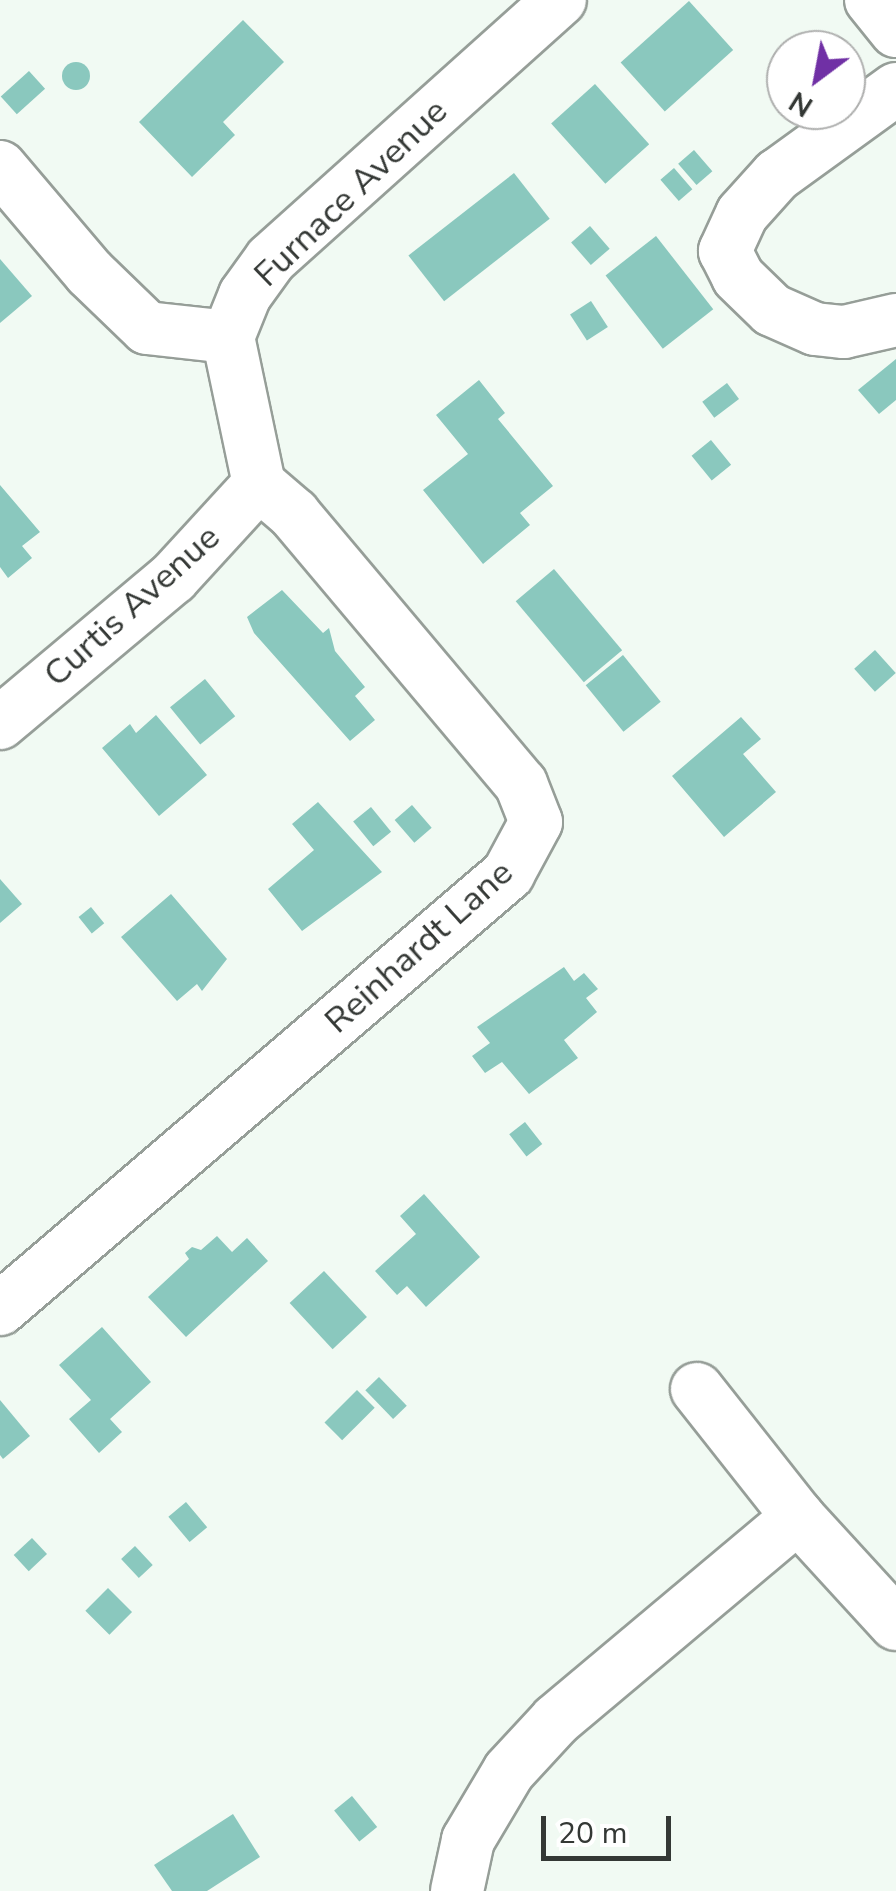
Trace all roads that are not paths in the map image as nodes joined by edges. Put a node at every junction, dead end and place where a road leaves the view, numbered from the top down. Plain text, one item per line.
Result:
1 (560, 0) edge
2 (872, 0) edge
3 (896, 31) edge
4 (896, 89) edge
5 (0, 166) edge
6 (896, 320) edge
7 (228, 337) junction
8 (259, 484) junction
9 (0, 723) edge
10 (0, 1309) edge
11 (697, 1389) dead end
12 (798, 1517) junction
13 (896, 1624) edge
14 (457, 1891) edge

1 - 7 street, Furnace Avenue
2 - 3 street
4 - 6 street
5 - 7 street
7 - 8 street
8 - 9 street, Curtis Avenue
8 - 10 street, Reinhardt Lane
11 - 12 street
12 - 13 street
12 - 14 street

